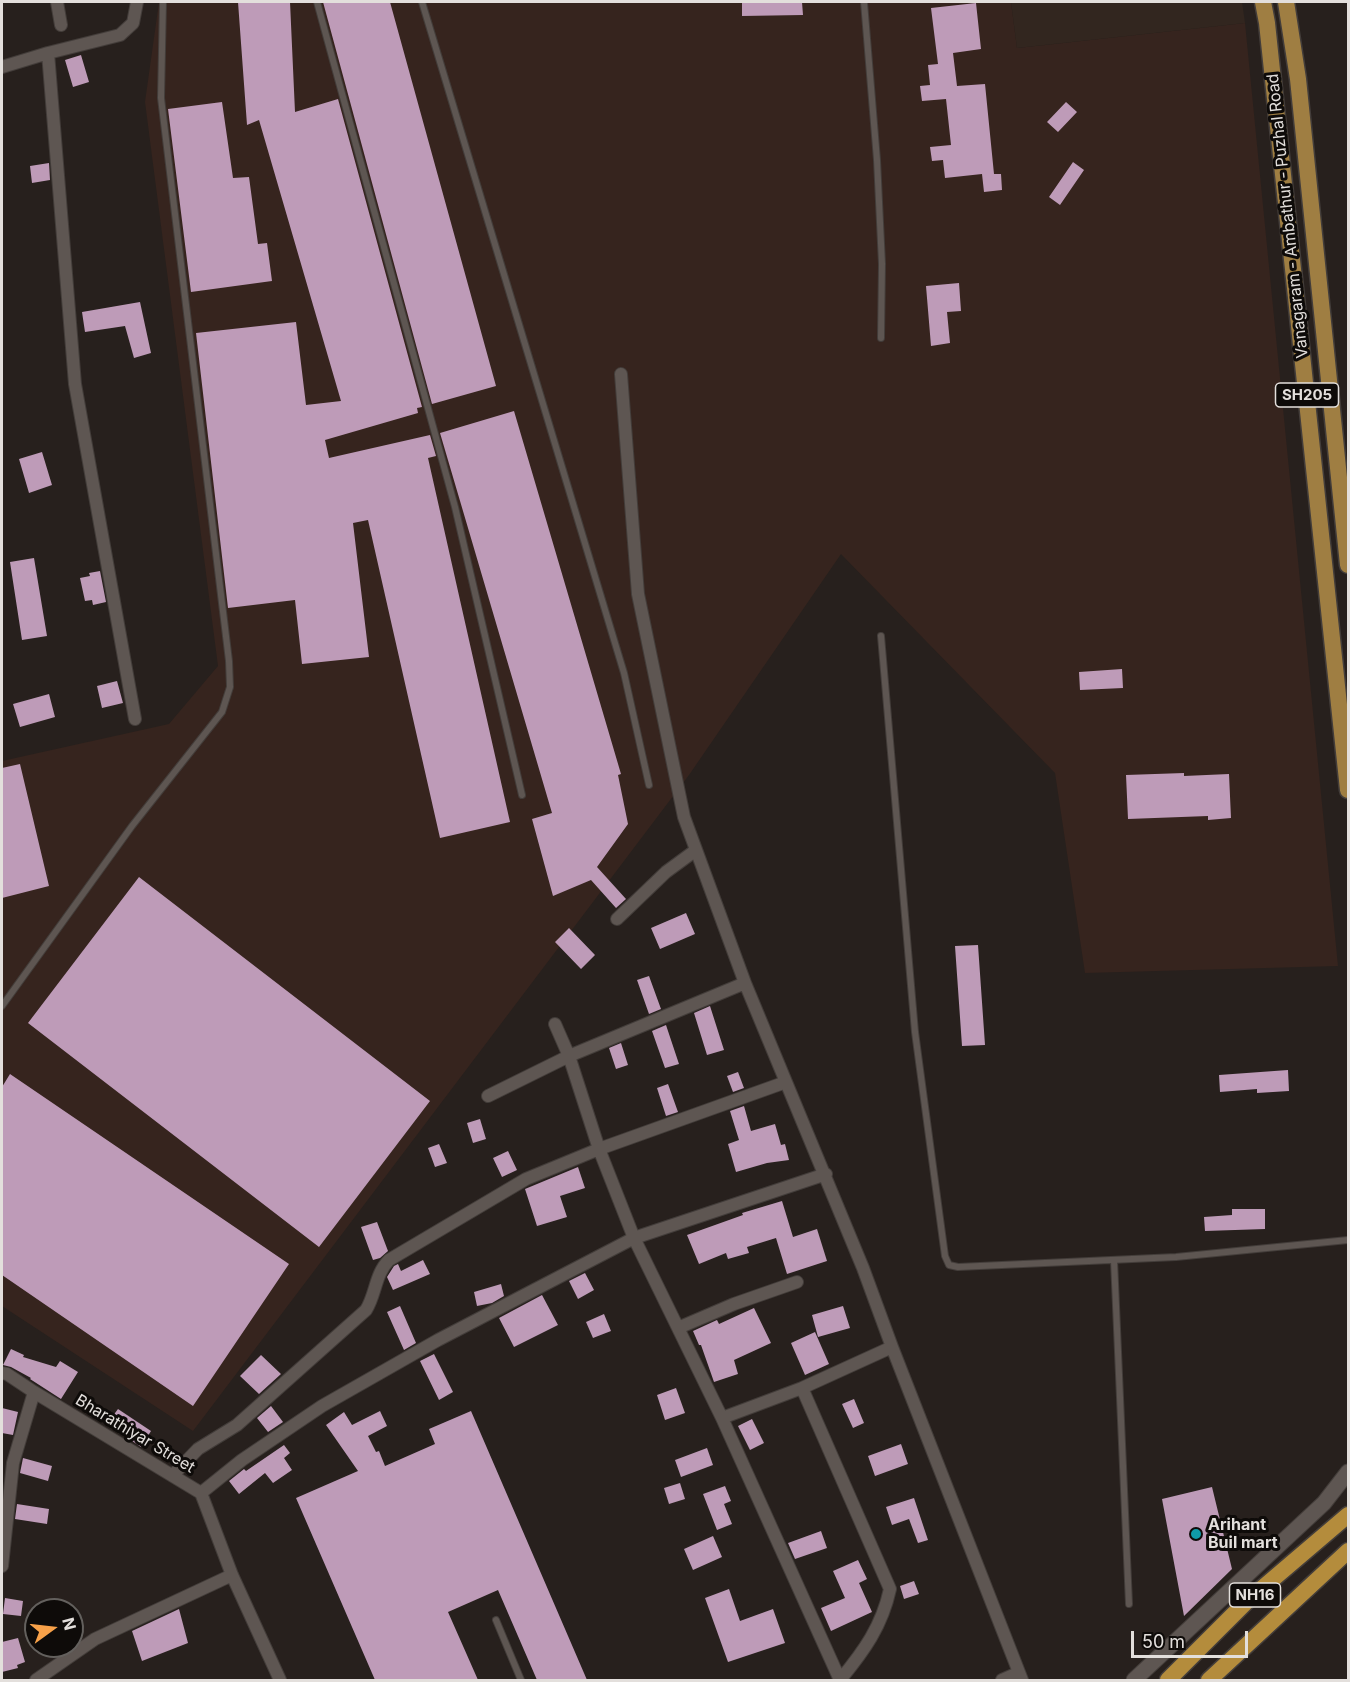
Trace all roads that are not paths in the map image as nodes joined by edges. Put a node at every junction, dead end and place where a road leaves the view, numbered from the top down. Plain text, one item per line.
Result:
1 (57, 2) edge
2 (137, 2) edge
3 (163, 2) edge
4 (317, 2) edge
5 (422, 2) edge
6 (864, 2) edge
7 (1263, 2) edge
8 (1286, 2) edge
9 (61, 25) dead end
10 (48, 53) junction
11 (2, 67) edge
12 (881, 338) dead end
13 (621, 374) dead end
14 (1348, 565) edge
15 (881, 636) dead end
16 (135, 719) dead end
17 (649, 785) dead end
18 (1348, 790) edge
19 (522, 795) dead end
20 (696, 850) junction
21 (616, 919) dead end
22 (745, 983) junction
23 (2, 1006) edge
24 (555, 1024) dead end
25 (569, 1056) junction
26 (786, 1082) junction
27 (488, 1096) dead end
28 (599, 1149) junction
29 (826, 1174) junction
30 (634, 1238) junction
31 (1348, 1240) edge
32 (1114, 1260) junction
33 (797, 1282) dead end
34 (678, 1328) junction
35 (892, 1347) junction
36 (2, 1373) edge
37 (802, 1388) junction
38 (34, 1392) junction
39 (722, 1418) junction
40 (1348, 1472) edge
41 (173, 1475) junction
42 (201, 1493) junction
43 (1348, 1515) edge
44 (1348, 1551) edge
45 (2, 1566) edge
46 (232, 1575) junction
47 (1128, 1604) dead end
48 (496, 1620) dead end
49 (1020, 1677) edge
50 (36, 1680) edge
51 (280, 1680) edge
52 (520, 1680) edge
53 (840, 1680) edge
54 (1002, 1680) edge
55 (1134, 1680) edge
56 (1168, 1680) edge
57 (1209, 1680) edge

1 - 9 street
2 - 10 street
3 - 23 lane
4 - 19 lane
5 - 17 lane
6 - 12 lane
7 - 18 main road, Vanagaram - Ambathur - Puzhal Road / SH205
8 - 14 main road
10 - 11 street
10 - 16 street
13 - 20 street
15 - 32 lane
20 - 21 street
20 - 22 street
22 - 25 street
22 - 26 street
24 - 25 street
25 - 27 street
25 - 28 street
26 - 28 street
26 - 29 street
28 - 30 street
28 - 41 street
29 - 30 street
29 - 35 street
30 - 34 street
30 - 42 street
31 - 32 lane
32 - 47 lane
33 - 34 street
34 - 39 street
35 - 37 street
35 - 49 street
36 - 38 street, Bharathiyar Street
37 - 39 street
37 - 53 street
38 - 41 street, Bharathiyar Street
38 - 45 street
39 - 53 street
40 - 55 street
41 - 42 street, Bharathiyar Street
42 - 46 street, Bharathiyar Street
43 - 56 highway, NH16
44 - 57 highway, NH16
46 - 50 street
46 - 51 street, Bharathiyar Street
48 - 52 lane
49 - 54 street

